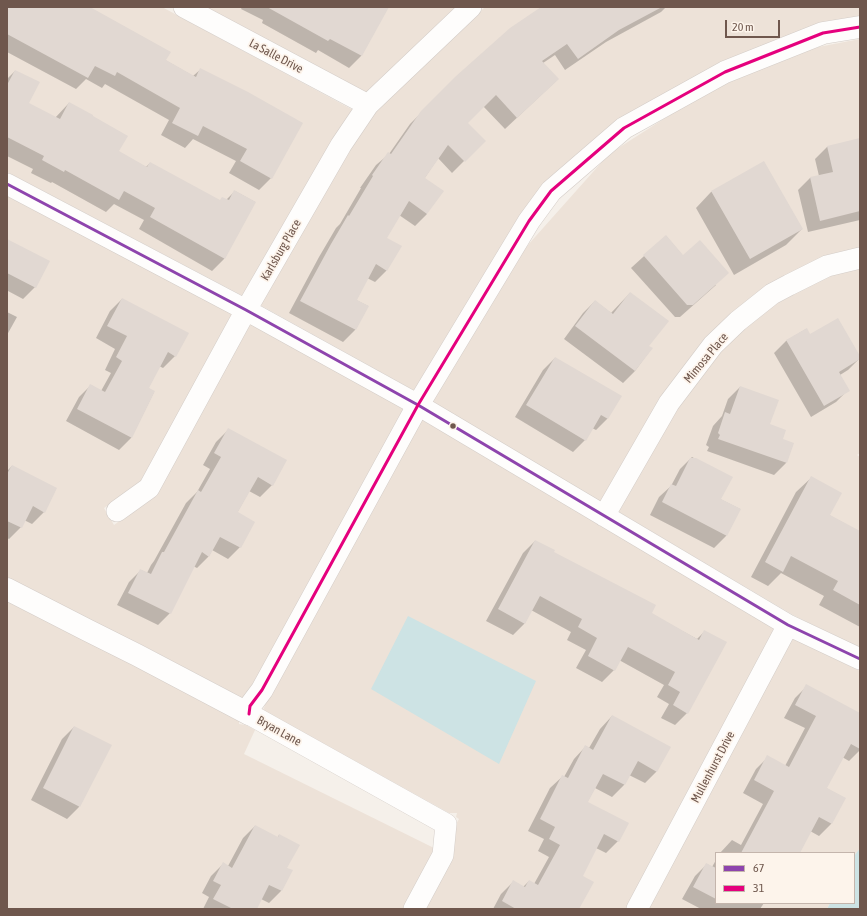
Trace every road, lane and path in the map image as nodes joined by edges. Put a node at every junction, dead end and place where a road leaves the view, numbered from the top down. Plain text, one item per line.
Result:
1 (184, 7) edge
2 (471, 7) edge
3 (860, 28) edge
4 (368, 105) junction
5 (7, 184) edge
6 (860, 258) edge
7 (246, 310) junction
8 (418, 405) junction
9 (117, 511) dead end
10 (604, 516) junction
11 (7, 589) edge
12 (788, 625) junction
13 (860, 660) edge
14 (249, 714) junction
15 (414, 909) edge
16 (637, 909) edge

1 - 4 street, La Salle Drive
2 - 4 street, Karlsburg Place
3 - 8 street
4 - 7 street, Karlsburg Place
5 - 7 street
6 - 10 street, Mimosa Place
7 - 8 street
7 - 9 street, Karlsburg Place
8 - 10 street
8 - 14 street
10 - 12 street
11 - 14 street, Bryan Lane
12 - 13 street
12 - 16 street, Mullenhurst Drive
14 - 15 street, Bryan Lane

